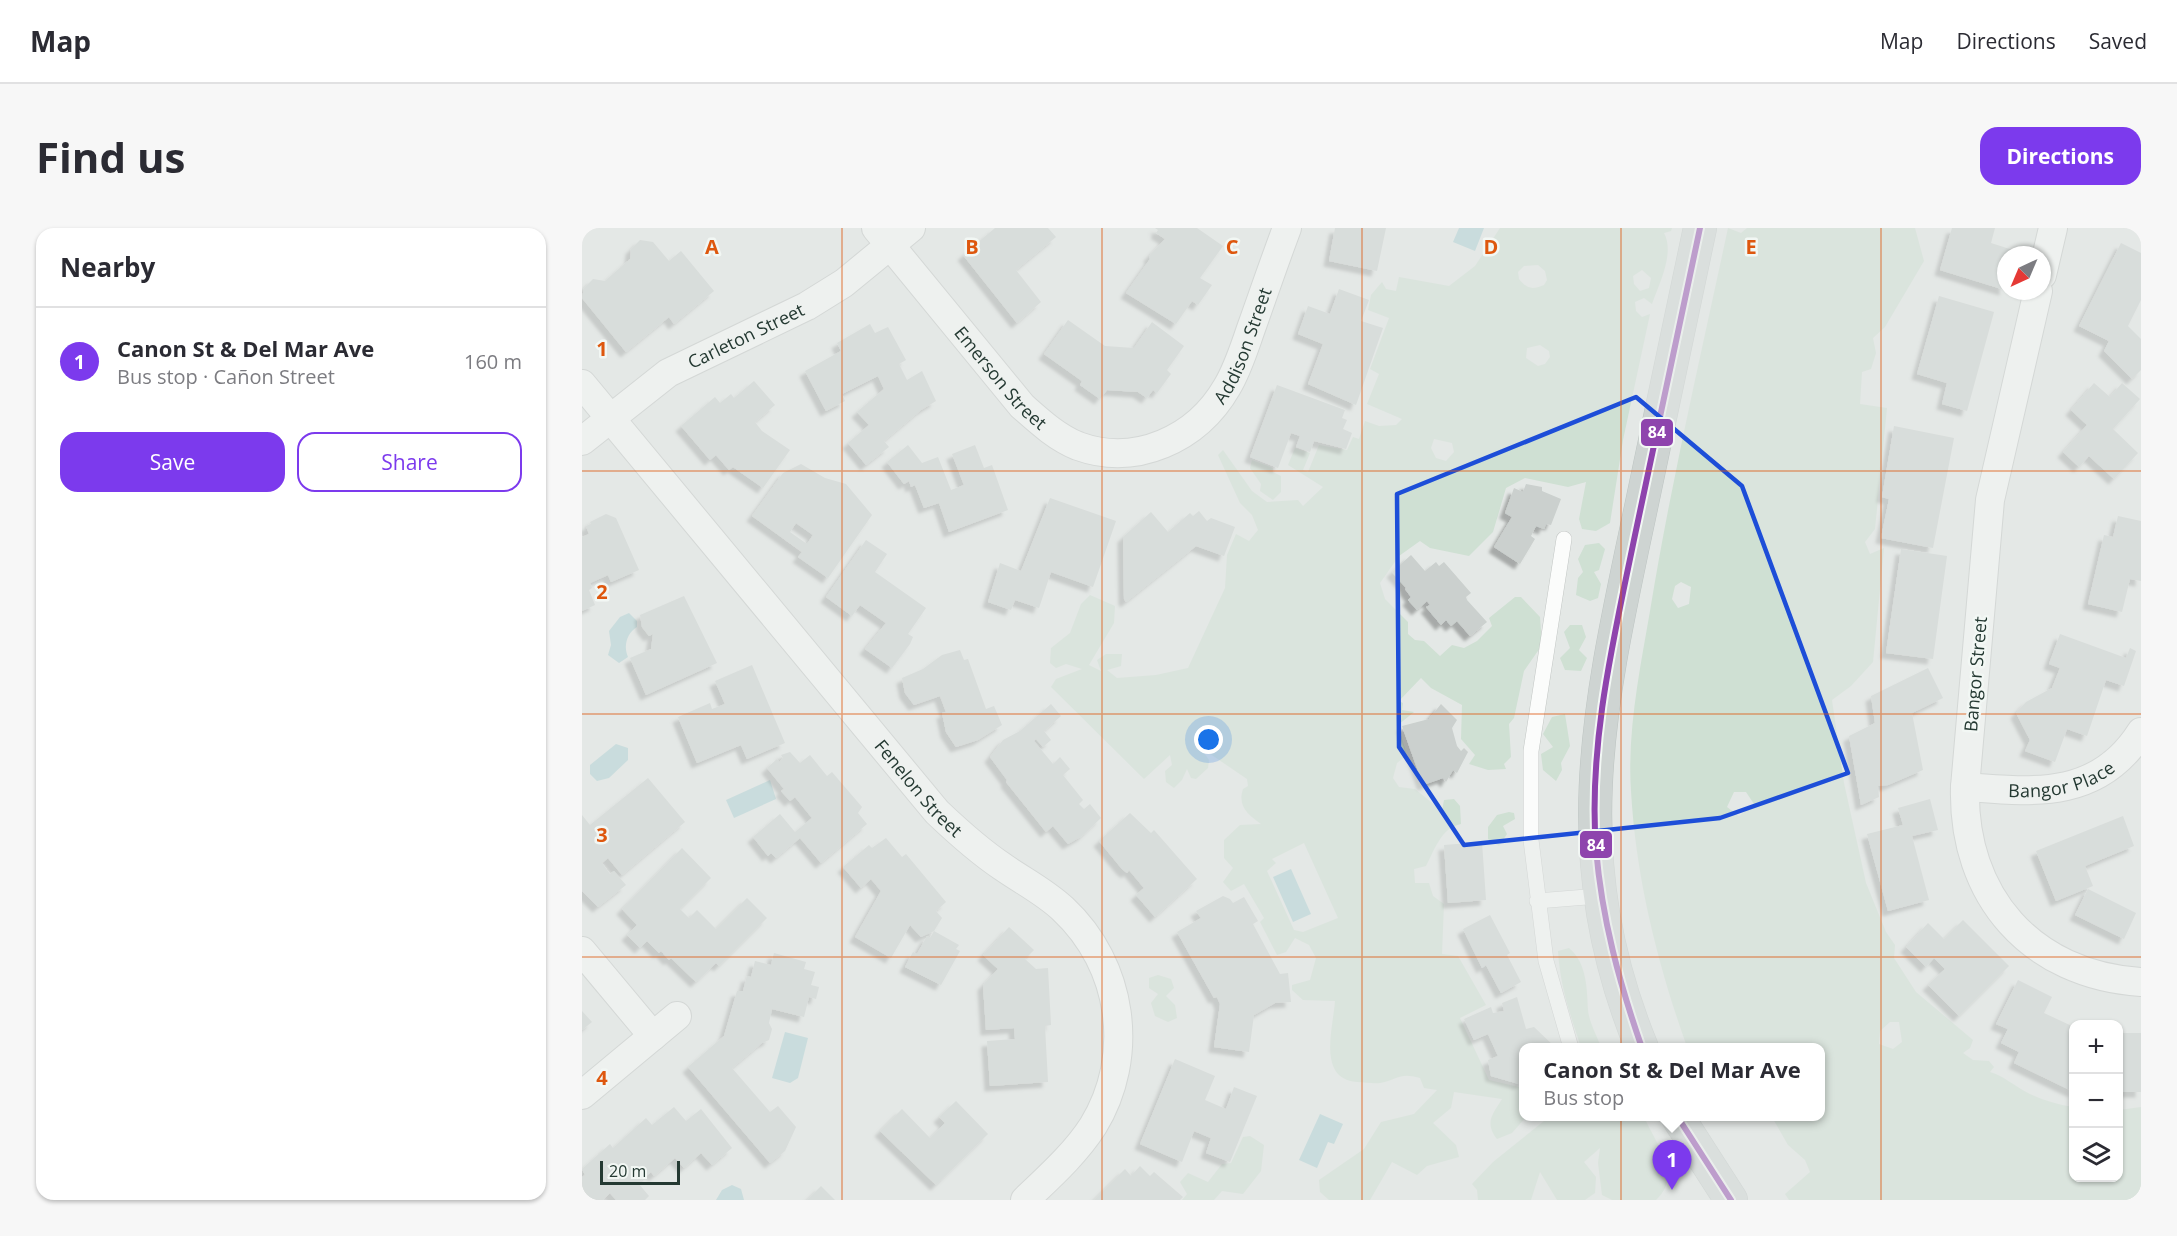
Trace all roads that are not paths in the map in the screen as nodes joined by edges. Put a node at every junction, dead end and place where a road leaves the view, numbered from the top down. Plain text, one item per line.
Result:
1 (1287, 228) edge
2 (1700, 228) edge
3 (2053, 228) edge
4 (892, 234) edge
5 (2049, 246) edge
6 (2036, 300) edge
7 (582, 384) edge
8 (611, 418) junction
9 (582, 441) edge
10 (1168, 443) joint
11 (1564, 539) dead end
12 (2141, 732) edge
13 (1965, 787) junction
14 (1599, 896) junction
15 (1537, 901) junction
16 (582, 951) edge
17 (2131, 981) edge
18 (677, 1016) dead end
19 (653, 1036) junction
20 (1570, 1043) edge
21 (1641, 1043) edge
22 (582, 1095) edge
23 (1680, 1121) edge
24 (1025, 1200) edge
25 (1731, 1200) edge

1 - 10 street, Addison Street
2 - 14 main road
3 - 5 street
4 - 8 street, Carleton Street
4 - 10 street, Emerson Street
6 - 13 street, Bangor Street
7 - 8 street, Fenelon Street
8 - 9 street, Carleton Street
8 - 24 street, Fenelon Street
11 - 15 lane
12 - 13 street, Bangor Place
13 - 17 street, Bangor Street
14 - 15 lane
14 - 21 main road
15 - 20 lane
16 - 19 street
18 - 19 street
19 - 22 street
23 - 25 main road

